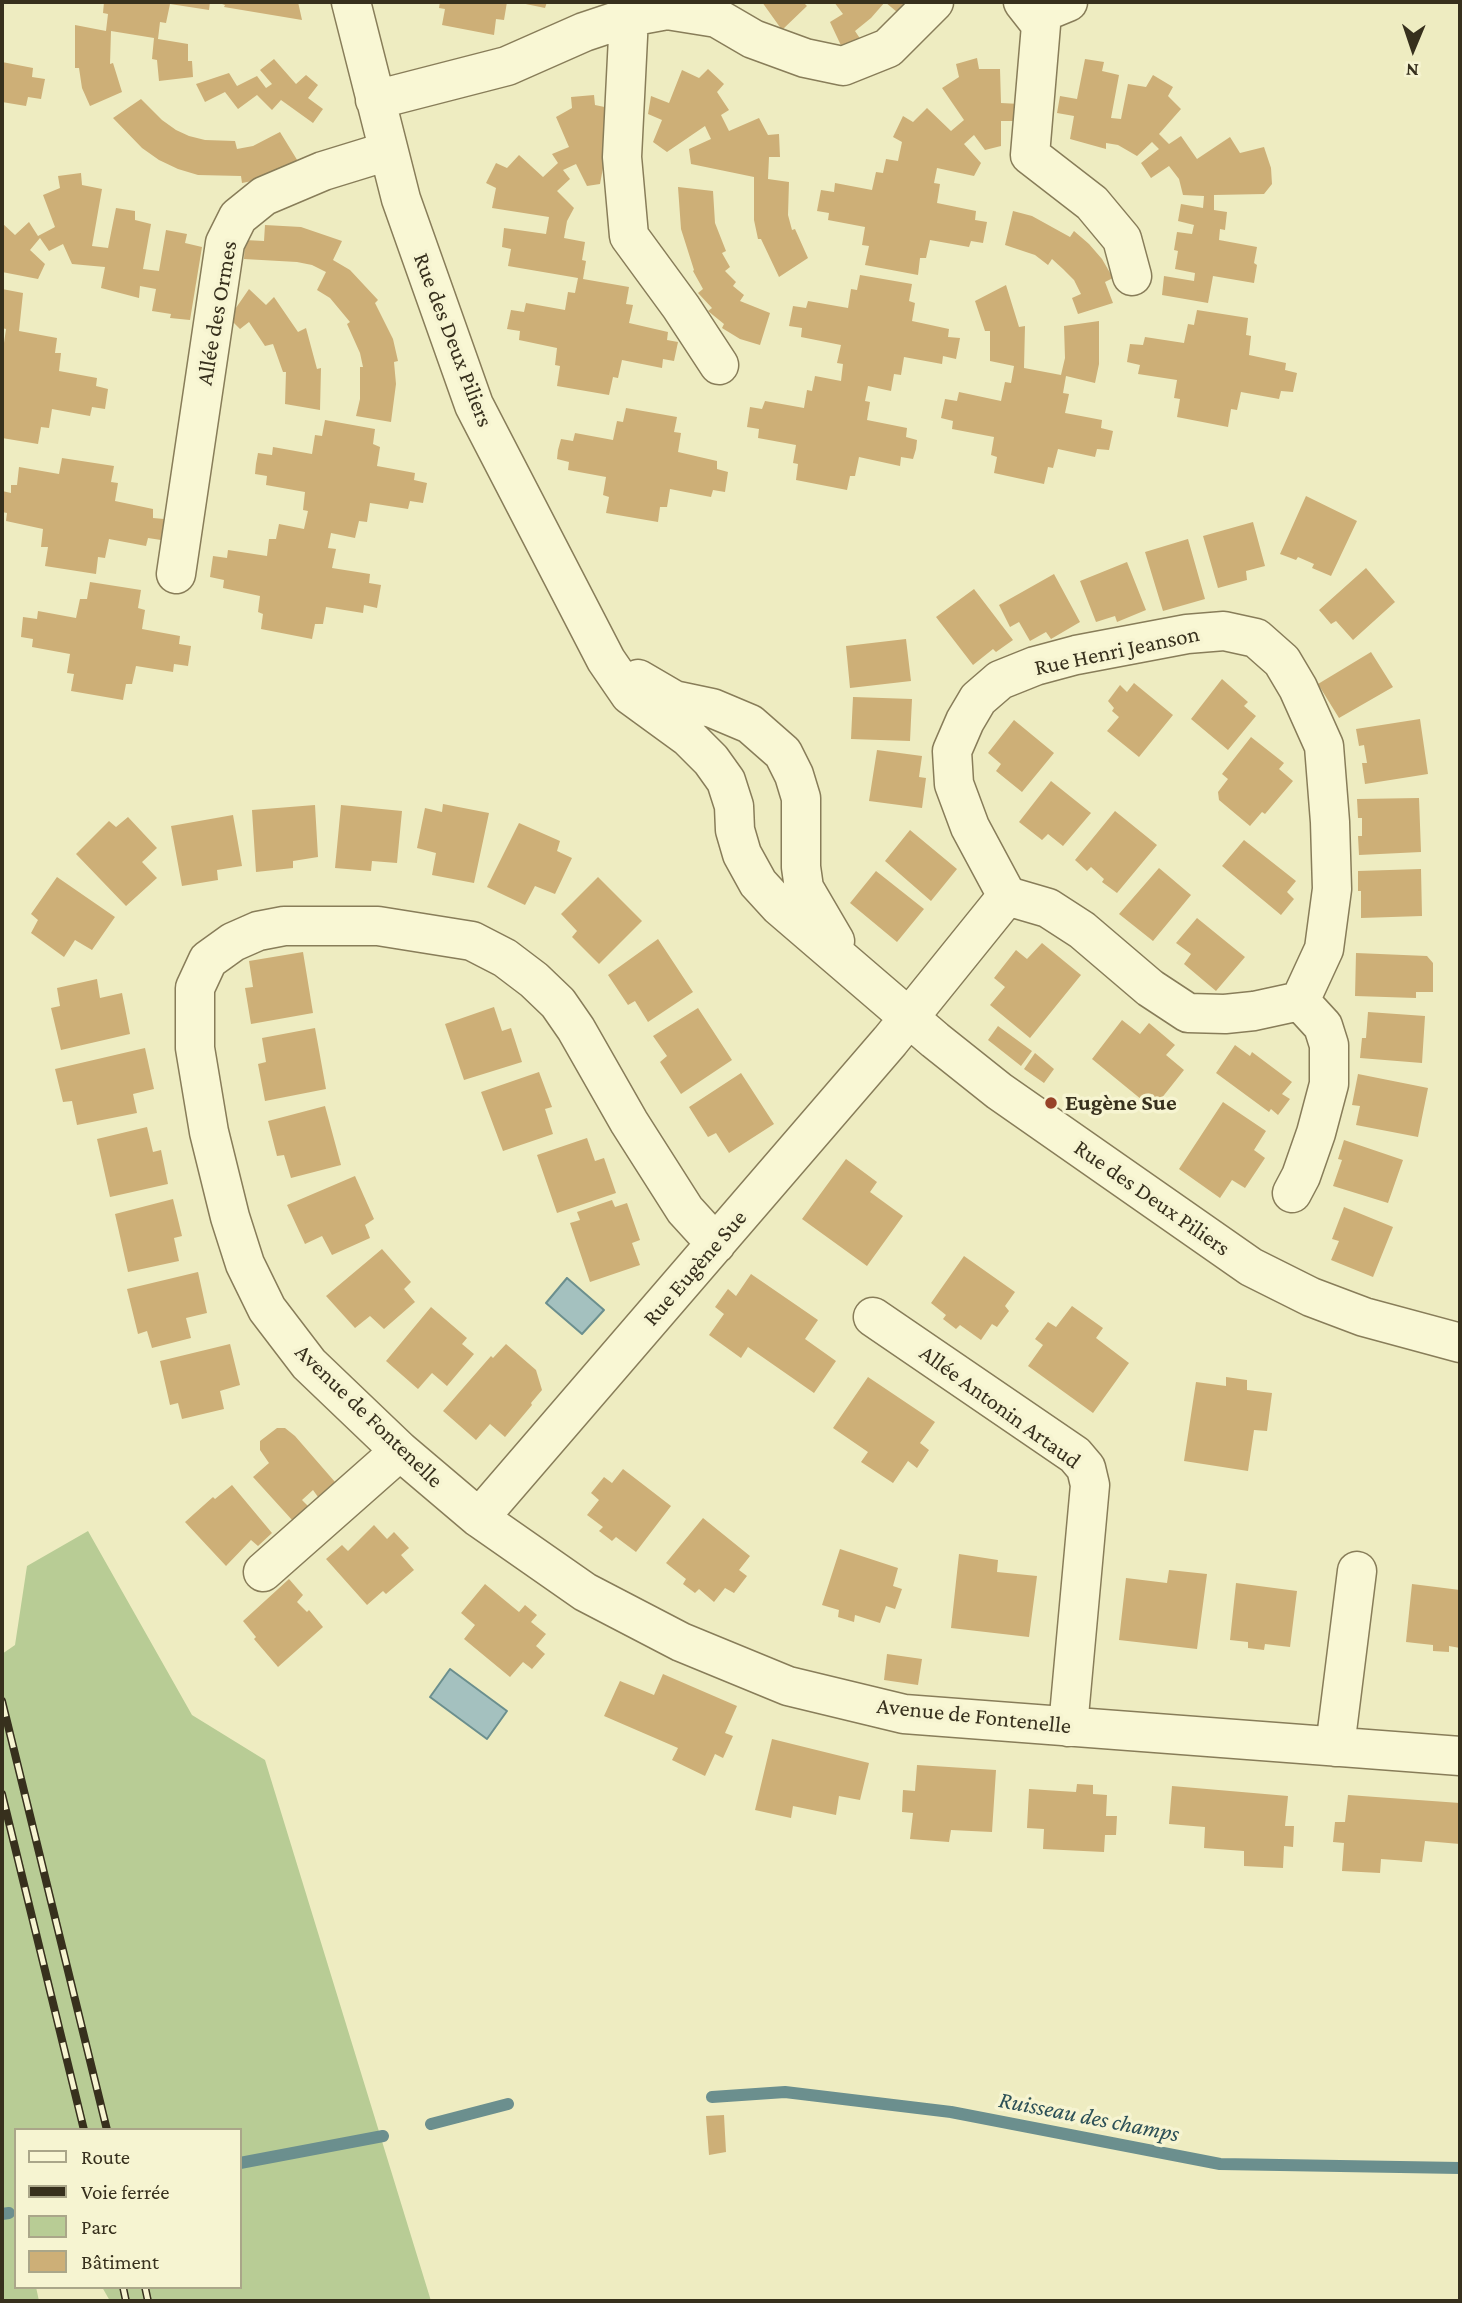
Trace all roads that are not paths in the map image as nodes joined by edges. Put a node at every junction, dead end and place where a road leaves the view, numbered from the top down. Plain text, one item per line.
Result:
1 (351, 2) edge
2 (934, 2) edge
3 (1042, 6) edge
4 (722, 10) edge
5 (629, 17) junction
6 (375, 100) junction
7 (388, 151) junction
8 (1132, 276) dead end
9 (719, 365) dead end
10 (176, 575) dead end
11 (606, 660) junction
12 (1007, 896) junction
13 (847, 963) junction
14 (1300, 1000) junction
15 (910, 1018) junction
16 (1292, 1193) dead end
17 (716, 1244) junction
18 (873, 1317) dead end
19 (1460, 1343) edge
20 (401, 1451) junction
21 (479, 1518) junction
22 (1357, 1571) dead end
23 (263, 1572) dead end
24 (1068, 1727) junction
25 (1335, 1747) junction
26 (1460, 1756) edge

1 - 6 street, Rue des Deux Piliers
2 - 4 street
3 - 8 street
4 - 5 street
5 - 6 street
5 - 9 street
6 - 7 street, Rue des Deux Piliers
7 - 10 street, Allée des Ormes
7 - 11 street, Rue des Deux Piliers
11 - 13 street, Rue des Deux Piliers
11 - 13 street, Rue des Deux Piliers
12 - 14 street
12 - 14 street, Rue Henri Jeanson
12 - 15 street
13 - 15 street, Rue des Deux Piliers
14 - 16 street
15 - 17 street, Rue Eugène Sue
15 - 19 street, Rue des Deux Piliers
17 - 20 street, Avenue de Fontenelle
17 - 21 street, Rue Eugène Sue
18 - 24 street, Allée Antonin Artaud
20 - 21 street, Avenue de Fontenelle
20 - 23 street
21 - 24 street, Avenue de Fontenelle
22 - 25 street
24 - 25 street, Avenue de Fontenelle
25 - 26 street, Avenue de Fontenelle

